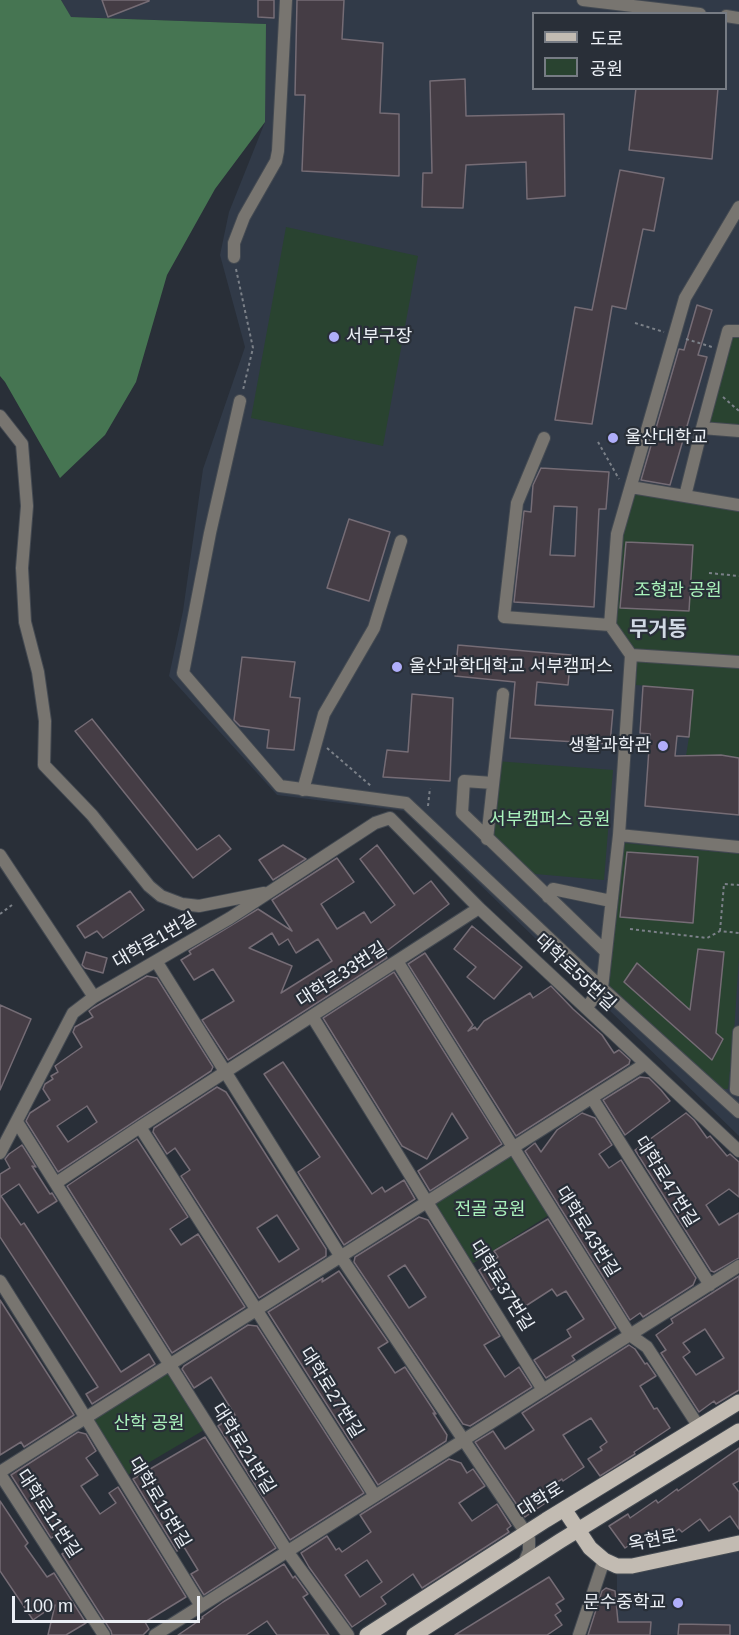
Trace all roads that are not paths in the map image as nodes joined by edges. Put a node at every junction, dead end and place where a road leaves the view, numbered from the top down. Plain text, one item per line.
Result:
1 (286, 0) edge
2 (583, 0) edge
3 (683, 12) edge
4 (739, 207) edge
5 (234, 257) road end
6 (739, 331) edge
7 (240, 401) road end
8 (0, 416) edge
9 (702, 428) junction
10 (739, 431) edge
11 (544, 438) dead end
12 (630, 490) junction
13 (685, 496) junction
14 (739, 506) edge
15 (401, 541) dead end
16 (610, 625) junction
17 (631, 655) junction
18 (739, 662) edge
19 (503, 694) dead end
20 (493, 783) junction
21 (303, 790) junction
22 (390, 818) joint
23 (619, 835) junction
24 (487, 839) junction
25 (739, 847) edge
26 (0, 855) edge
27 (271, 892) junction
28 (548, 897) junction
29 (611, 901) junction
30 (479, 908) junction
31 (606, 952) junction
32 (156, 961) junction
33 (397, 961) junction
34 (602, 988) junction
35 (94, 997) junction
36 (586, 1008) junction
37 (312, 1017) junction
38 (739, 1032) edge
39 (645, 1064) junction
40 (225, 1072) junction
41 (737, 1090) edge
42 (592, 1098) junction
43 (737, 1110) edge
44 (17, 1122) junction
45 (140, 1127) junction
46 (514, 1148) junction
47 (739, 1151) edge
48 (0, 1153) edge
49 (56, 1184) junction
50 (427, 1202) junction
51 (341, 1257) junction
52 (739, 1266) edge
53 (0, 1281) edge
54 (710, 1285) junction
55 (257, 1310) junction
56 (630, 1335) junction
57 (170, 1365) junction
58 (543, 1390) junction
59 (739, 1402) edge
60 (86, 1418) junction
61 (699, 1427) junction
62 (739, 1431) edge
63 (464, 1439) junction
64 (0, 1473) edge
65 (375, 1496) junction
66 (564, 1509) junction
67 (578, 1530) junction
68 (526, 1533) junction
69 (739, 1542) edge
70 (287, 1551) junction
71 (604, 1560) junction
72 (523, 1564) junction
73 (201, 1606) junction
74 (104, 1635) edge
75 (155, 1635) edge
76 (348, 1635) edge
77 (367, 1635) edge
78 (414, 1635) edge
79 (579, 1635) edge

1 - 5 street
2 - 3 street
4 - 12 street
6 - 9 street
7 - 21 street
8 - 27 street
9 - 10 street
9 - 13 street
11 - 16 street
12 - 13 street
12 - 16 street
13 - 14 street
15 - 21 street
16 - 17 street
17 - 18 street
17 - 23 street
19 - 20 street
20 - 24 street
20 - 24 street
21 - 34 street
22 - 27 street, 대학로1번길
22 - 30 street, 대학로55번길
23 - 25 street
23 - 29 street
24 - 28 street
26 - 35 street
27 - 32 street, 대학로1번길
28 - 29 street
28 - 31 street
29 - 31 street
30 - 33 street, 대학로33번길
30 - 36 street, 대학로55번길
31 - 34 street
32 - 35 street, 대학로1번길
32 - 40 street
33 - 37 street, 대학로33번길
33 - 46 street, 대학로43번길
34 - 36 street
34 - 43 street
35 - 44 street, 대학로1번길
36 - 39 street, 대학로55번길
37 - 40 street, 대학로33번길
37 - 50 street, 대학로37번길
38 - 41 street
39 - 42 street
39 - 47 street, 대학로55번길
40 - 45 street
40 - 51 street
41 - 43 street
42 - 46 street
42 - 54 street, 대학로47번길
44 - 48 street, 대학로1번길
44 - 49 street, 대학로21번길
45 - 49 street
45 - 55 street, 대학로27번길
46 - 50 street
46 - 56 street, 대학로43번길
49 - 57 street, 대학로21번길
50 - 51 street
50 - 58 street, 대학로37번길
51 - 55 street
51 - 63 street
52 - 54 street
53 - 60 street, 대학로15번길
54 - 56 street
55 - 57 street
55 - 65 street, 대학로27번길
56 - 58 street
56 - 61 street, 대학로43번길
57 - 60 street
57 - 70 street, 대학로21번길
58 - 63 street
59 - 61 main road, 대학로
60 - 64 street, 대학로11번길
60 - 73 street, 대학로15번길
61 - 66 main road, 대학로
62 - 67 main road
63 - 65 street
63 - 68 street
64 - 74 street, 대학로11번길
65 - 70 street
66 - 67 main road, 옥현로
66 - 68 main road, 대학로
67 - 71 main road, 옥현로
67 - 72 main road
68 - 72 street
68 - 77 main road, 대학로
69 - 71 main road, 옥현로
70 - 73 street
70 - 76 street, 대학로21번길
71 - 79 street
72 - 78 main road
73 - 75 street

